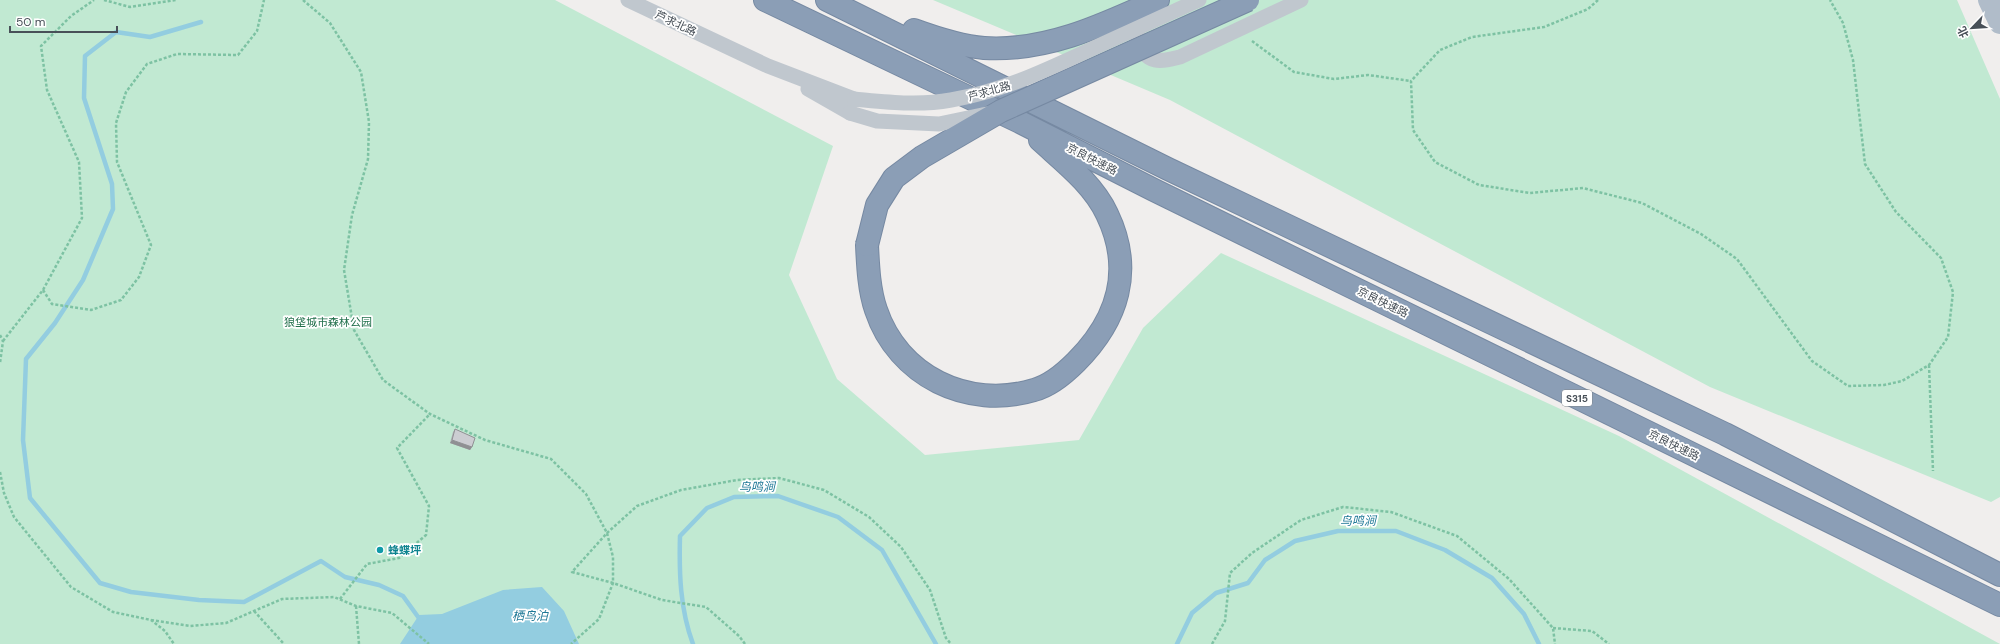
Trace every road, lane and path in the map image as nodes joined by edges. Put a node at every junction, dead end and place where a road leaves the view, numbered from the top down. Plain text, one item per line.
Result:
1 (94, 0) edge
2 (104, 0) edge
3 (176, 0) edge
4 (264, 0) edge
5 (302, 0) edge
6 (628, 0) edge
7 (765, 0) edge
8 (827, 0) edge
9 (1158, 0) edge
10 (1199, 0) edge
11 (1248, 0) edge
12 (1301, 0) edge
13 (1598, 0) edge
14 (1830, 0) edge
15 (1989, 0) edge
16 (848, 10) junction
17 (2000, 23) edge
18 (1252, 41) dead end
19 (768, 66) junction
20 (1411, 81) junction
21 (1001, 111) junction
22 (1020, 122) junction
23 (43, 290) junction
24 (0, 335) edge
25 (3, 341) junction
26 (0, 363) edge
27 (1929, 365) junction
28 (430, 414) junction
29 (0, 472) edge
30 (1933, 472) dead end
31 (607, 533) junction
32 (2000, 575) edge
33 (613, 582) junction
34 (340, 599) junction
35 (2000, 605) edge
36 (356, 606) junction
37 (254, 611) junction
38 (151, 620) junction
39 (1553, 628) junction
40 (174, 644) edge
41 (284, 644) edge
42 (359, 644) edge
43 (429, 644) edge
44 (571, 644) edge
45 (745, 644) edge
46 (951, 644) edge
47 (1212, 644) edge
48 (1555, 644) edge
49 (1609, 644) edge

1 - 23 path
2 - 3 path
4 - 23 path
5 - 28 path
6 - 19 street, 芦求北路
7 - 22 highway, 京良快速路
8 - 16 highway
9 - 12 street
9 - 16 highway
10 - 19 street, 芦求北路, bridge
11 - 21 highway, bridge
13 - 20 path
14 - 27 path
15 - 17 main road
16 - 32 highway
18 - 20 path
19 - 21 street, 芦求北路, bridge
20 - 27 path
21 - 22 highway, bridge
22 - 35 highway, 京良快速路 / S315
23 - 25 path
24 - 25 path
25 - 26 path
27 - 30 path
28 - 31 path
28 - 34 path
29 - 38 path
31 - 33 path
31 - 33 path
31 - 46 path
33 - 44 path
33 - 45 path
34 - 36 path
34 - 37 path
36 - 42 path
36 - 43 path
37 - 38 path
37 - 41 path
38 - 40 path
39 - 47 path
39 - 48 path
39 - 49 path

